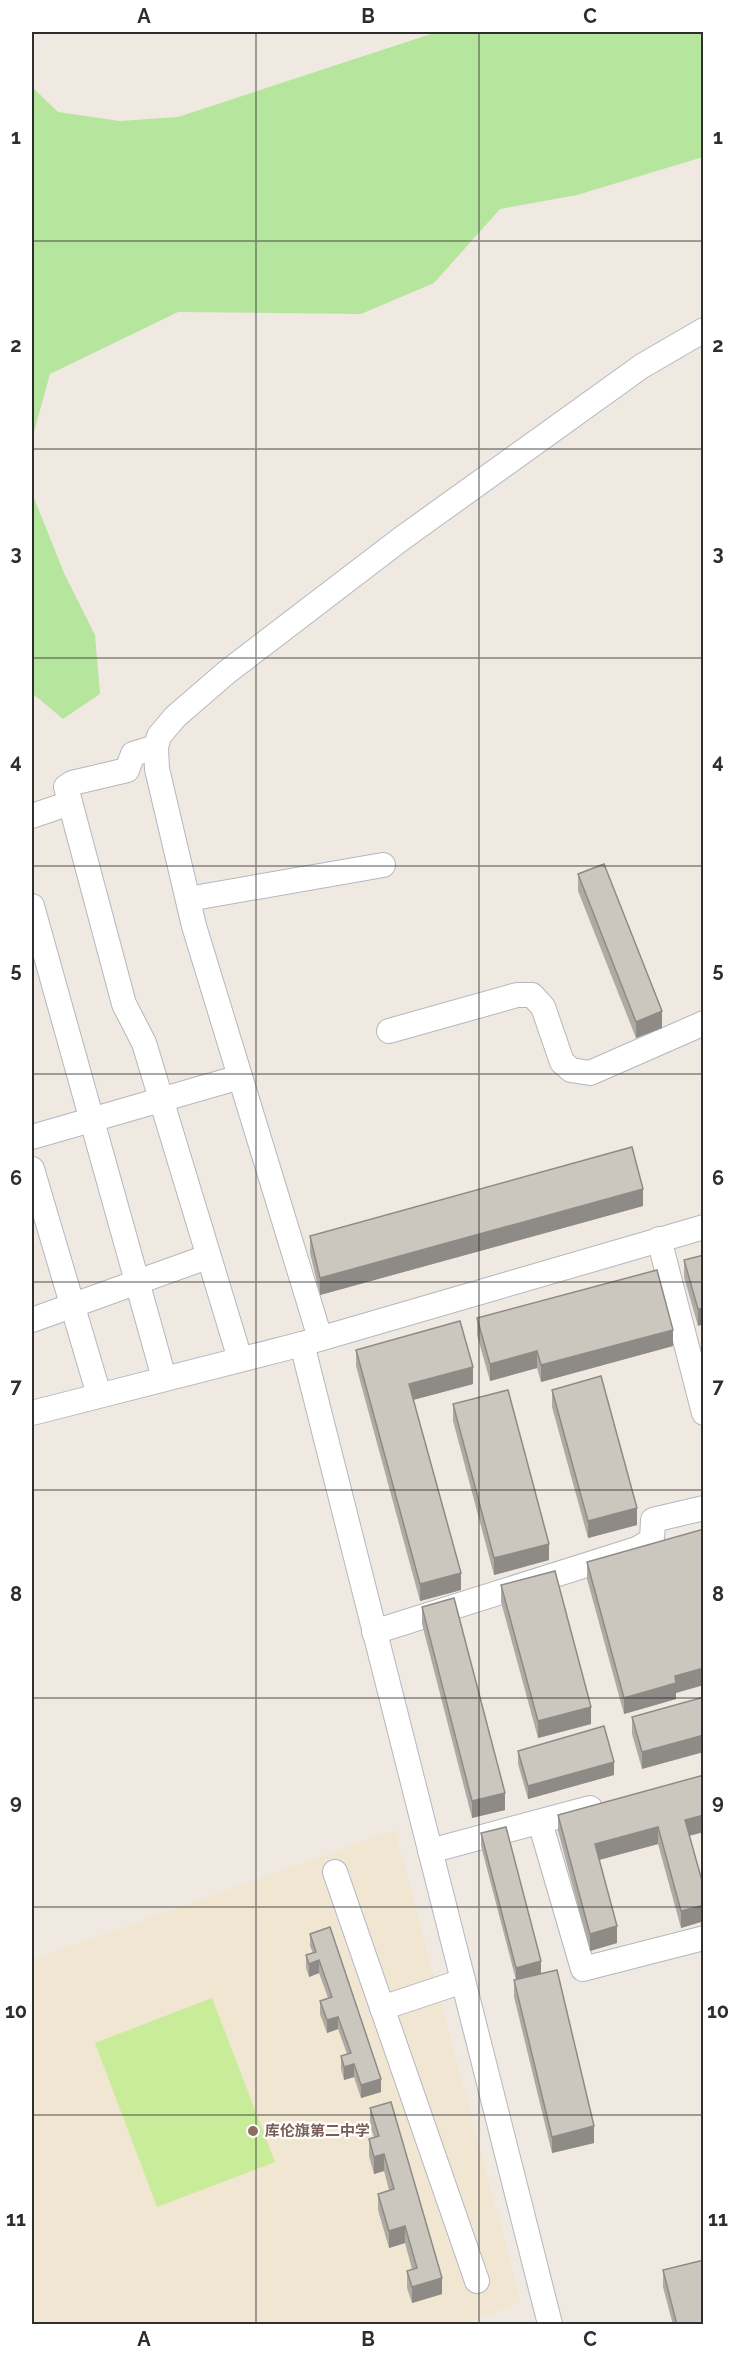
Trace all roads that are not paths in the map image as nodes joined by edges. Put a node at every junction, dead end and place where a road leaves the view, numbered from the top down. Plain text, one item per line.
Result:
1 (704, 330) edge
2 (156, 747) junction
3 (70, 804) junction
4 (32, 816) edge
5 (383, 865) dead end
6 (188, 899) junction
7 (32, 906) edge
8 (704, 1023) edge
9 (389, 1031) dead end
10 (240, 1077) junction
11 (160, 1101) junction
12 (92, 1120) junction
13 (32, 1137) edge
14 (32, 1168) edge
15 (704, 1227) edge
16 (659, 1239) junction
17 (207, 1257) junction
18 (137, 1282) junction
19 (71, 1305) junction
20 (32, 1320) edge
21 (311, 1341) junction
22 (240, 1359) junction
23 (164, 1378) junction
24 (99, 1395) junction
25 (32, 1413) edge
26 (704, 1413) edge
27 (704, 1509) edge
28 (374, 1632) junction
29 (616, 1801) edge
30 (540, 1822) junction
31 (430, 1851) junction
32 (335, 1872) dead end
33 (704, 1938) edge
34 (463, 1981) junction
35 (382, 2007) junction
36 (477, 2281) dead end
37 (550, 2325) edge

1 - 2 street
2 - 3 street
2 - 6 street
3 - 4 street
3 - 11 street
5 - 6 street
6 - 10 street
7 - 12 street
8 - 9 street
10 - 11 street
10 - 21 street
11 - 12 street
11 - 17 street
12 - 13 street
12 - 18 street
14 - 19 street
15 - 16 street
16 - 21 street
16 - 26 street
17 - 18 street
17 - 22 street
18 - 19 street
18 - 23 street
19 - 20 street
19 - 24 street
21 - 22 street
21 - 28 street
22 - 23 street
23 - 24 street
24 - 25 street
27 - 28 street
28 - 31 street
29 - 30 street
30 - 31 street
30 - 33 street
31 - 34 street
32 - 35 street
34 - 35 street
34 - 37 street
35 - 36 street

